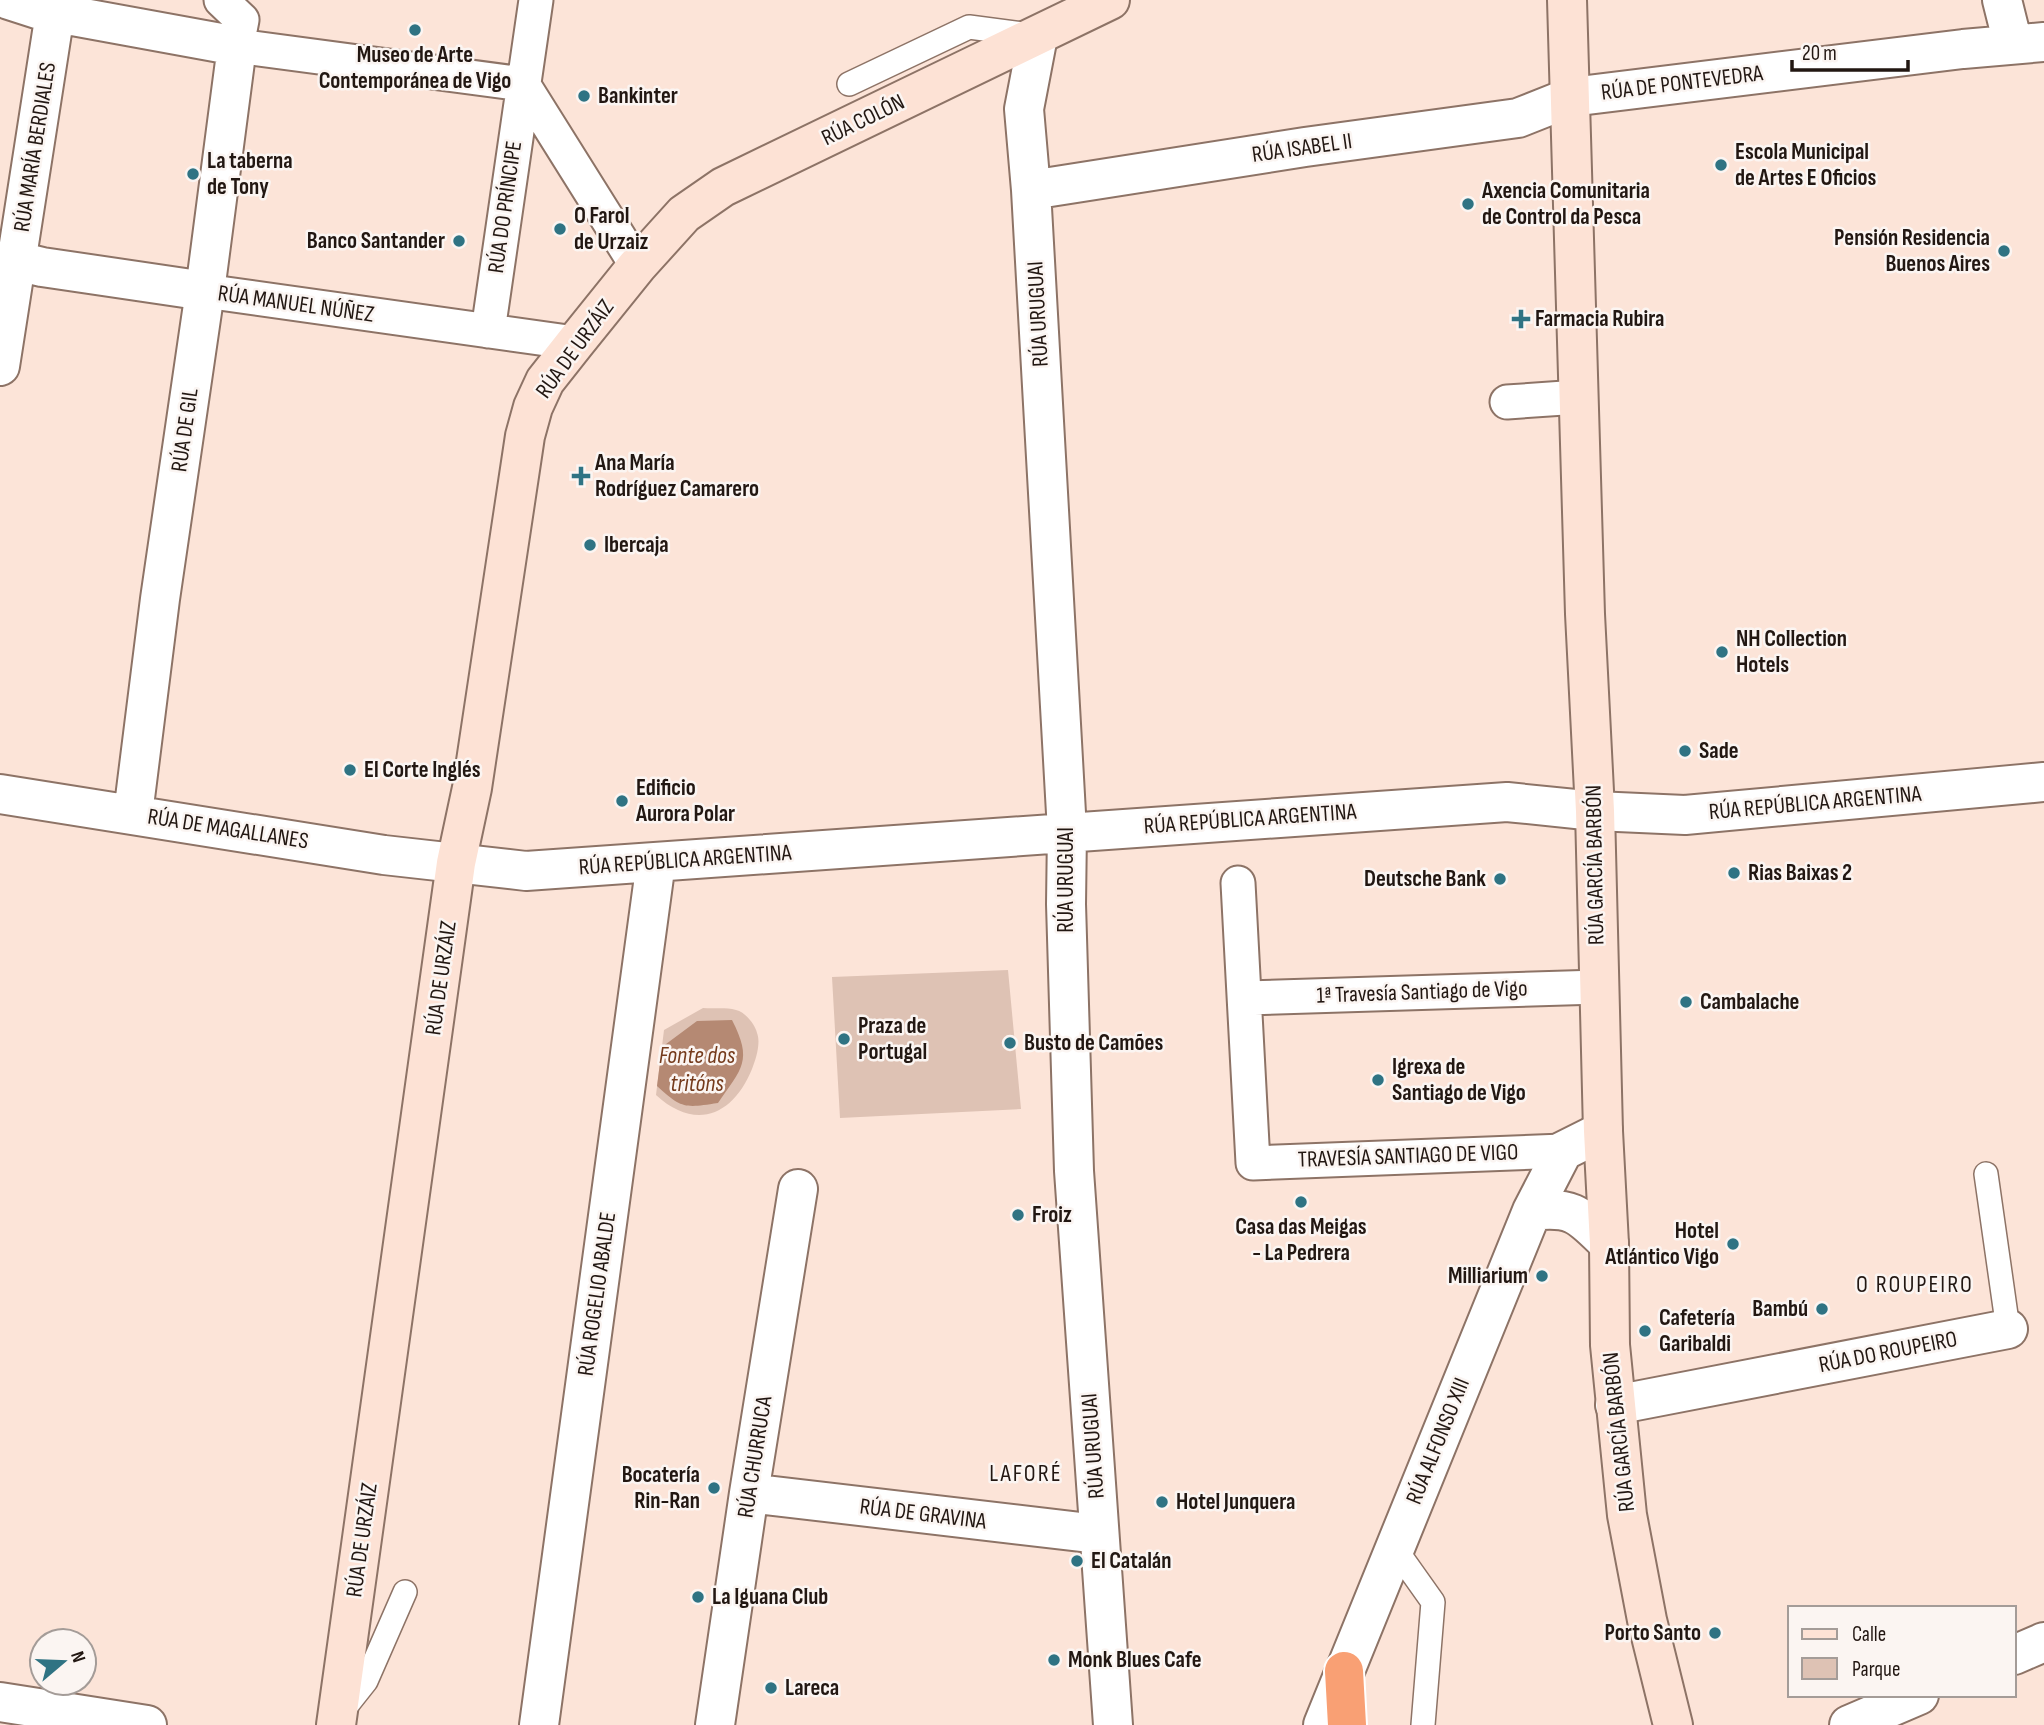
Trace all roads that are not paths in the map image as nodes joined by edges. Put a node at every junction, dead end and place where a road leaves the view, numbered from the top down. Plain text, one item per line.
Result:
1 (9, 0) edge
2 (221, 0) edge
3 (536, 0) edge
4 (1110, 0) edge
5 (1567, 0) edge
6 (2002, 0) edge
7 (56, 6) edge
8 (1038, 36) junction
9 (2028, 43) edge
10 (237, 46) junction
11 (523, 83) junction
12 (849, 84) dead end
13 (1571, 97) junction
14 (1031, 190) junction
15 (18, 261) junction
16 (636, 267) junction
17 (205, 291) junction
18 (5, 300) edge
19 (488, 331) junction
20 (575, 343) junction
21 (0, 366) edge
22 (1579, 397) junction
23 (1507, 402) dead end
24 (2044, 782) edge
25 (0, 794) edge
26 (1595, 811) junction
27 (133, 814) junction
28 (1067, 831) junction
29 (656, 862) junction
30 (456, 863) junction
31 (1238, 883) dead end
32 (1598, 987) junction
33 (1245, 998) junction
34 (1603, 1131) junction
35 (1563, 1151) junction
36 (1986, 1174) dead end
37 (798, 1189) dead end
38 (1532, 1210) junction
39 (1609, 1244) junction
40 (2008, 1329) joint
41 (1615, 1405) junction
42 (748, 1493) junction
43 (1098, 1534) junction
44 (1394, 1548) junction
45 (405, 1591) dead end
46 (2044, 1642) edge
47 (2016, 1654) edge
48 (1344, 1671) junction
49 (1914, 1697) edge
50 (0, 1702) edge
51 (336, 1722) edge
52 (147, 1725) edge
53 (539, 1725) edge
54 (715, 1725) edge
55 (1113, 1725) edge
56 (1323, 1725) edge
57 (1347, 1725) edge
58 (1423, 1725) edge
59 (1673, 1725) edge
60 (1849, 1725) edge

1 - 7 street
2 - 10 street
3 - 11 street, RÚA DO PRÍNCIPE
4 - 8 main road, RÚA COLÓN
5 - 13 main road, RÚA GARCÍA BARBÓN
6 - 9 street
7 - 10 street
7 - 15 street, RÚA MARÍA BERDIALES
8 - 12 lane
8 - 14 street, RÚA URUGUAI
8 - 16 main road, RÚA COLÓN
9 - 13 street, RÚA DE PONTEVEDRA
10 - 11 street
10 - 17 street, RÚA DE GIL
11 - 16 street, RÚA DO PRÍNCIPE
11 - 19 street, RÚA DO PRÍNCIPE
13 - 14 street, RÚA ISABEL II
13 - 22 main road, RÚA GARCÍA BARBÓN
14 - 28 street, RÚA URUGUAI
15 - 17 street, RÚA MANUEL NÚÑEZ
15 - 18 street, RÚA MARÍA BERDIALES
16 - 20 main road, RÚA DE URZÁIZ
17 - 19 street, RÚA MANUEL NÚÑEZ
17 - 27 street, RÚA DE GIL
18 - 21 street, RÚA MARÍA BERDIALES
19 - 20 street, RÚA MANUEL NÚÑEZ
20 - 30 main road, RÚA DE URZÁIZ
22 - 23 street
22 - 26 main road, RÚA GARCÍA BARBÓN
24 - 26 street, RÚA REPÚBLICA ARGENTINA
25 - 27 street, RÚA DE MAGALLANES
26 - 28 street, RÚA REPÚBLICA ARGENTINA
26 - 32 main road, RÚA GARCÍA BARBÓN
27 - 30 street, RÚA DE MAGALLANES
28 - 29 street, RÚA REPÚBLICA ARGENTINA
28 - 43 street, RÚA URUGUAI
29 - 30 street, RÚA REPÚBLICA ARGENTINA
29 - 53 street, RÚA ROGELIO ABALDE
30 - 51 main road, RÚA DE URZÁIZ
31 - 33 street
32 - 33 street, 1ª Travesía Santiago de Vigo
32 - 34 main road, RÚA GARCÍA BARBÓN
33 - 35 street, TRAVESÍA SANTIAGO DE VIGO
34 - 35 street
34 - 39 main road, RÚA GARCÍA BARBÓN
35 - 38 street, RÚA ALFONSO XIII
36 - 40 lane, RÚA DO ROUPEIRO
37 - 42 street, RÚA CHURRUCA
38 - 39 street
38 - 44 street, RÚA ALFONSO XIII
39 - 41 main road, RÚA GARCÍA BARBÓN
40 - 41 street, RÚA DO ROUPEIRO
41 - 59 main road, RÚA GARCÍA BARBÓN
42 - 43 street, RÚA DE GRAVINA
42 - 54 street, RÚA CHURRUCA
43 - 55 street, RÚA URUGUAI
44 - 48 street, RÚA ALFONSO XIII
44 - 58 lane
45 - 51 lane
46 - 47 street
48 - 56 street, RÚA ALFONSO XIII
48 - 57 highway
49 - 60 street
50 - 52 street

